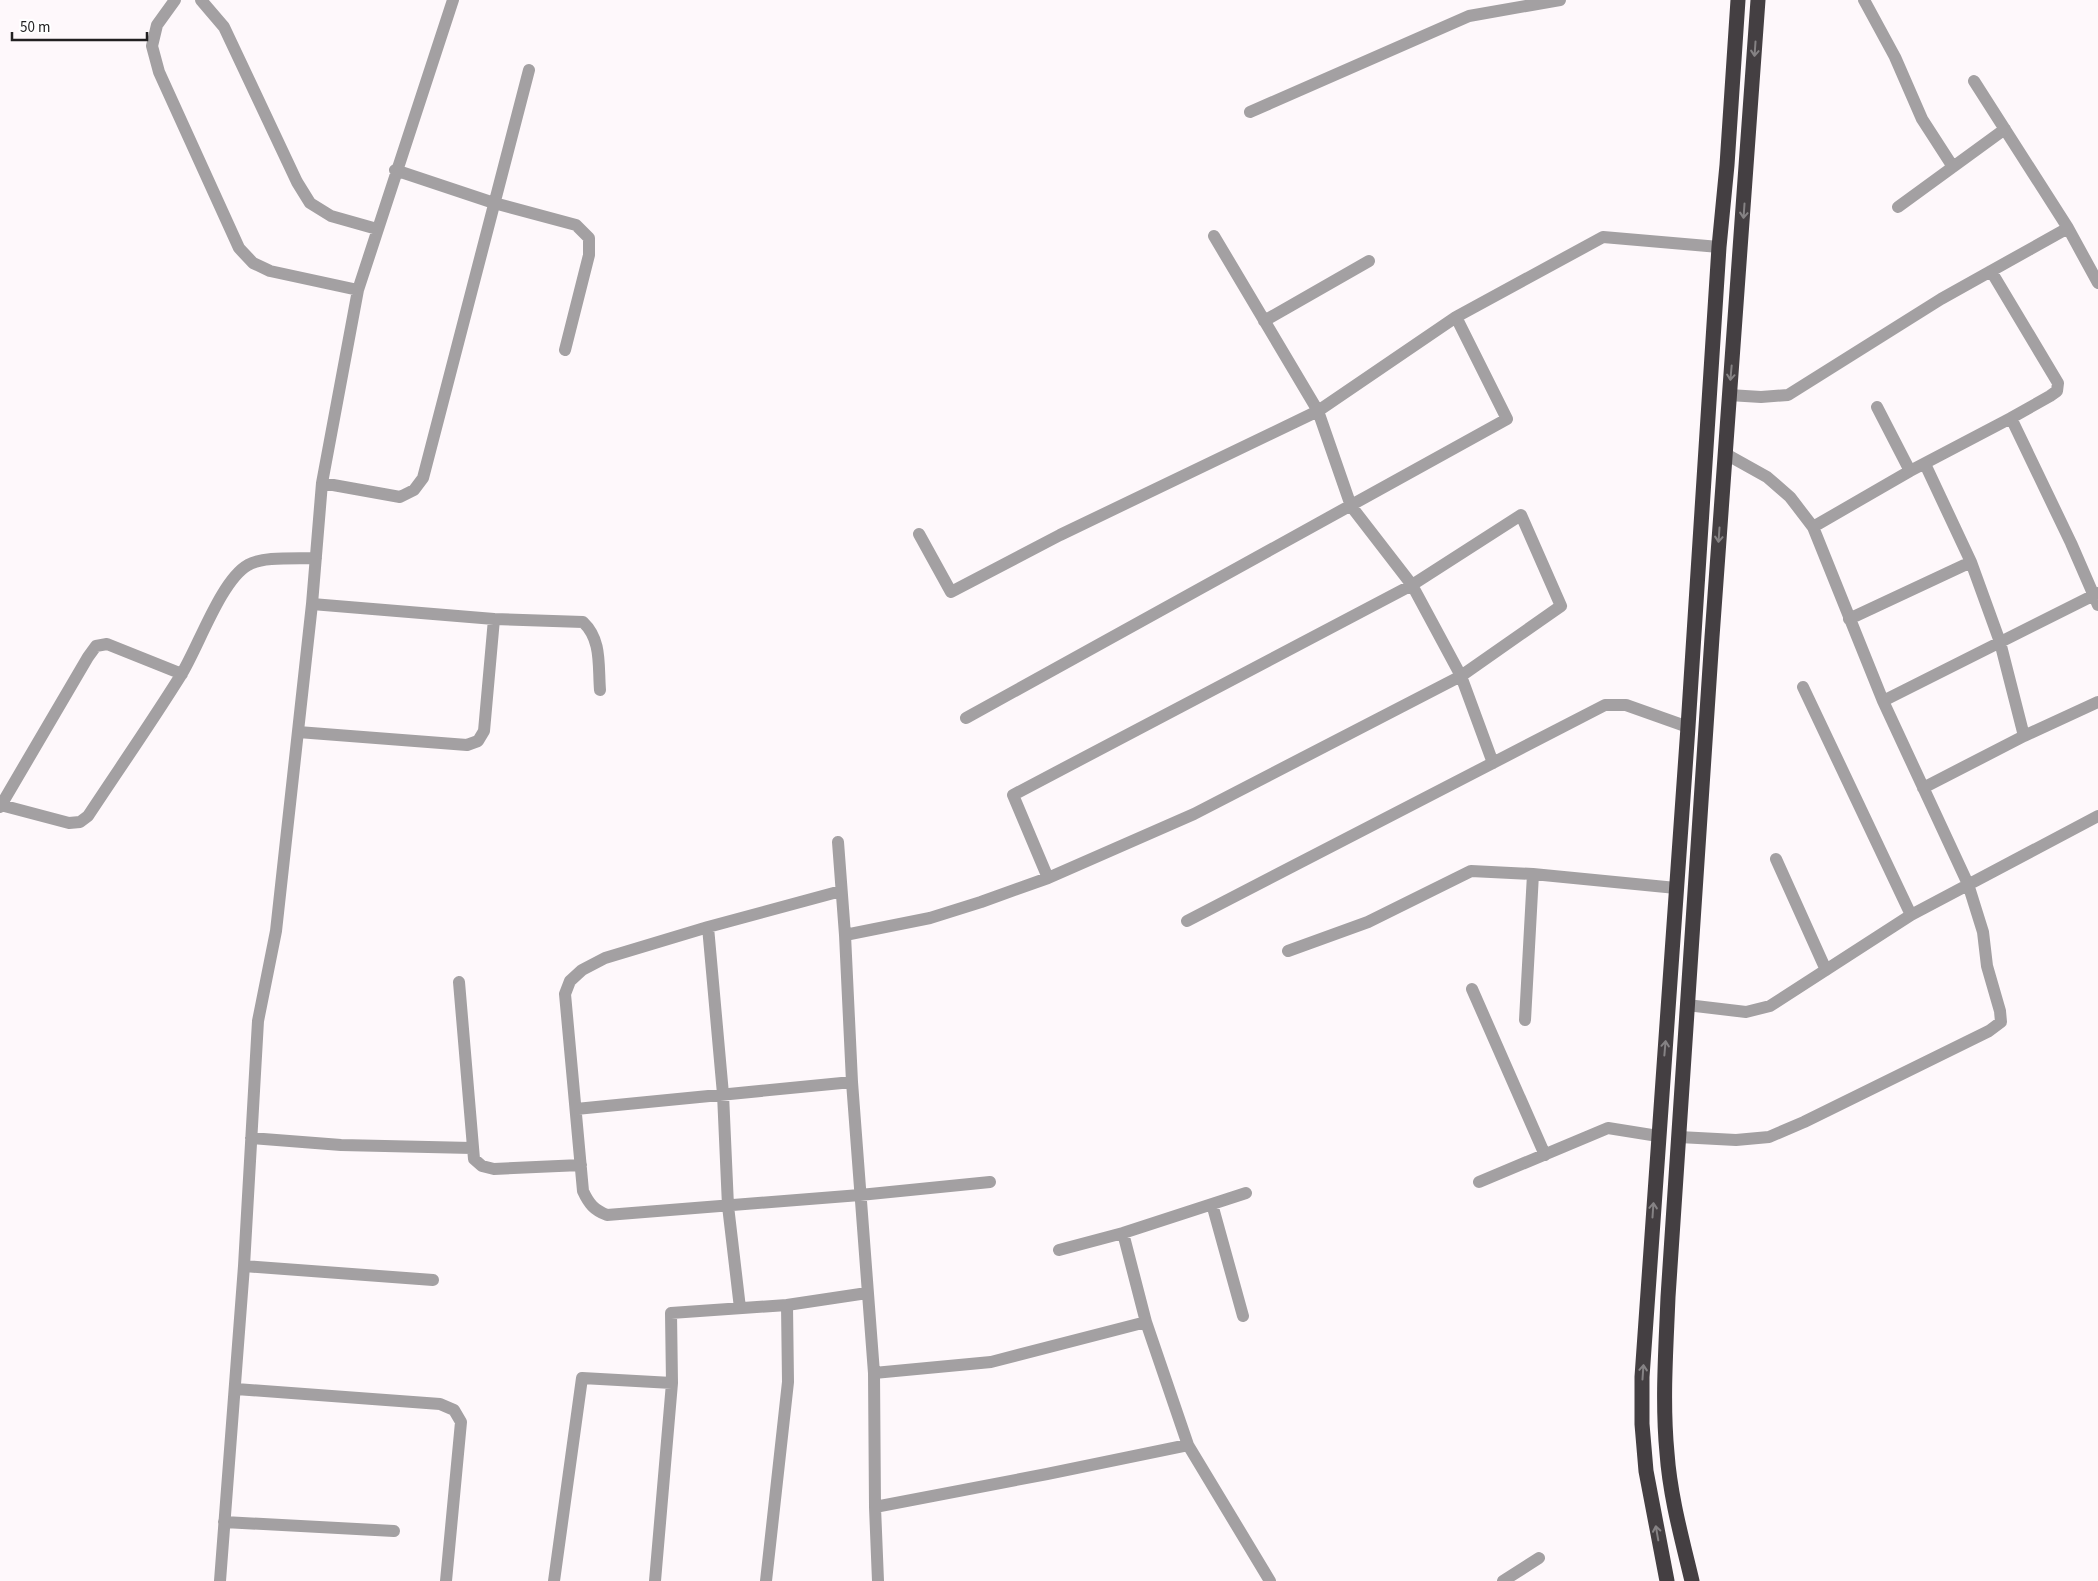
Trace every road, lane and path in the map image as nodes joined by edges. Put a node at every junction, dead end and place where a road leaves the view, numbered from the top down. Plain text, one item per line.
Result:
1 (174, 0) edge
2 (200, 0) edge
3 (453, 0) edge
4 (1560, 0) edge
5 (1738, 0) edge
6 (1758, 0) edge
7 (1864, 0) edge
8 (1534, 2) edge
9 (529, 70) dead end
10 (1974, 81) dead end
11 (1250, 112) dead end
12 (2005, 129) junction
13 (1953, 167) junction
14 (396, 170) junction
15 (494, 203) junction
16 (1898, 207) dead end
17 (2068, 228) junction
18 (377, 229) junction
19 (1214, 236) dead end
20 (1719, 247) junction
21 (1369, 261) dead end
22 (1991, 271) junction
23 (2098, 283) edge
24 (358, 290) junction
25 (1456, 317) junction
26 (1264, 321) junction
27 (565, 350) dead end
28 (1729, 395) junction
29 (1877, 407) dead end
30 (1318, 411) junction
31 (2011, 418) junction
32 (1724, 453) junction
33 (1925, 464) junction
34 (1910, 471) junction
35 (322, 482) junction
36 (1350, 506) junction
37 (1813, 527) junction
38 (919, 534) dead end
39 (316, 558) junction
40 (1971, 562) junction
41 (1412, 585) junction
42 (2097, 598) edge
43 (312, 604) junction
44 (494, 619) junction
45 (1849, 620) junction
46 (2000, 642) junction
47 (182, 674) junction
48 (1460, 676) junction
49 (1803, 687) dead end
50 (600, 690) dead end
51 (1883, 701) junction
52 (2098, 702) edge
53 (966, 718) dead end
54 (1688, 727) junction
55 (298, 732) junction
56 (2024, 736) junction
57 (1492, 763) junction
58 (1923, 788) junction
59 (1, 806) edge
60 (2098, 816) edge
61 (838, 842) dead end
62 (1776, 858) dead end
63 (1534, 874) junction
64 (1048, 878) junction
65 (1968, 884) junction
66 (1676, 888) junction
67 (841, 891) junction
68 (1911, 915) junction
69 (1188, 921) dead end
70 (708, 927) junction
71 (845, 934) junction
72 (1288, 951) dead end
73 (1826, 970) junction
74 (459, 982) dead end
75 (1472, 989) dead end
76 (1688, 1005) junction
77 (1526, 1020) dead end
78 (852, 1082) junction
79 (723, 1094) junction
80 (576, 1109) junction
81 (1658, 1136) junction
82 (1679, 1137) junction
83 (251, 1138) junction
84 (472, 1148) junction
85 (1545, 1154) junction
86 (581, 1166) junction
87 (990, 1182) dead end
88 (1479, 1182) dead end
89 (1246, 1193) dead end
90 (860, 1195) junction
91 (1212, 1204) junction
92 (728, 1206) junction
93 (1123, 1233) junction
94 (1058, 1250) dead end
95 (244, 1266) junction
96 (433, 1280) dead end
97 (867, 1293) junction
98 (787, 1305) junction
99 (740, 1308) junction
100 (1243, 1316) dead end
101 (1146, 1322) junction
102 (874, 1373) junction
103 (672, 1383) junction
104 (236, 1389) junction
105 (1188, 1445) junction
106 (875, 1507) junction
107 (224, 1522) junction
108 (394, 1531) dead end
109 (1539, 1558) dead end
110 (220, 1581) edge
111 (446, 1581) edge
112 (554, 1581) edge
113 (655, 1581) edge
114 (766, 1581) edge
115 (878, 1581) edge
116 (1270, 1581) edge
117 (1503, 1581) edge
118 (1667, 1581) edge
119 (1692, 1581) edge

1 - 24 street
2 - 18 street
3 - 14 street
4 - 8 street
5 - 20 highway
6 -> 28 highway
7 - 13 street
8 - 11 street
9 - 15 street
10 - 12 street
12 - 13 street
12 - 17 street
13 - 16 street
14 - 15 street
14 - 18 street
15 - 27 street
15 - 35 street
17 - 22 street
17 - 23 street
18 - 24 street
19 - 26 street
20 - 25 street
20 - 54 highway
21 - 26 street
22 - 28 street
22 - 31 street
24 - 35 street
25 - 30 street
25 - 36 street
26 - 30 street
28 - 32 highway
29 - 34 street
30 - 36 street
30 - 38 street
31 - 33 street
31 - 42 street
32 - 37 street
32 -> 76 highway
33 - 34 street
33 - 40 street
34 - 37 street
35 - 39 street
36 - 41 street
36 - 53 street
37 - 45 street
39 - 43 street
39 - 47 street
40 - 45 street
40 - 46 street
41 - 48 street
41 - 48 street
41 - 64 street
42 - 46 street
43 - 44 street
43 - 55 street
44 - 50 street
44 - 55 street
45 - 51 street
46 - 51 street
46 - 56 street
47 - 59 street
47 - 59 street
48 - 57 street
48 - 64 street
49 - 68 street
51 - 58 street
52 - 56 street
54 - 57 street
54 - 66 highway
55 - 83 street
56 - 58 street
57 - 69 street
58 - 65 street
60 - 65 street
61 - 67 street
62 - 73 street
63 - 66 street
63 - 72 street
63 - 77 street
64 - 71 street
65 - 68 street
65 - 82 street
81 -> 66 highway
67 - 70 street
67 - 71 street
68 - 73 street
70 - 79 street
70 - 80 street
71 - 78 street
73 - 76 street
74 - 84 street
75 - 85 street
76 - 82 highway
78 - 79 street
78 - 90 street
79 - 80 street
79 - 92 street
80 - 86 street
81 - 85 street
118 -> 81 highway
82 - 119 highway
83 - 84 street
83 - 95 street
84 - 86 street
85 - 88 street
86 - 92 street
87 - 90 street
89 - 91 street
90 - 92 street
90 - 97 street
91 - 93 street
91 - 100 street
92 - 99 street
93 - 94 street
93 - 101 street
95 - 96 street
95 - 104 street
97 - 98 street
97 - 102 street
98 - 99 street
98 - 114 street
99 - 103 street
101 - 102 street
101 - 105 street
102 - 106 street
103 - 112 street
103 - 113 street
104 - 107 street
104 - 111 street
105 - 106 street
105 - 116 street
106 - 115 street
107 - 108 street
107 - 110 street
109 - 117 street

